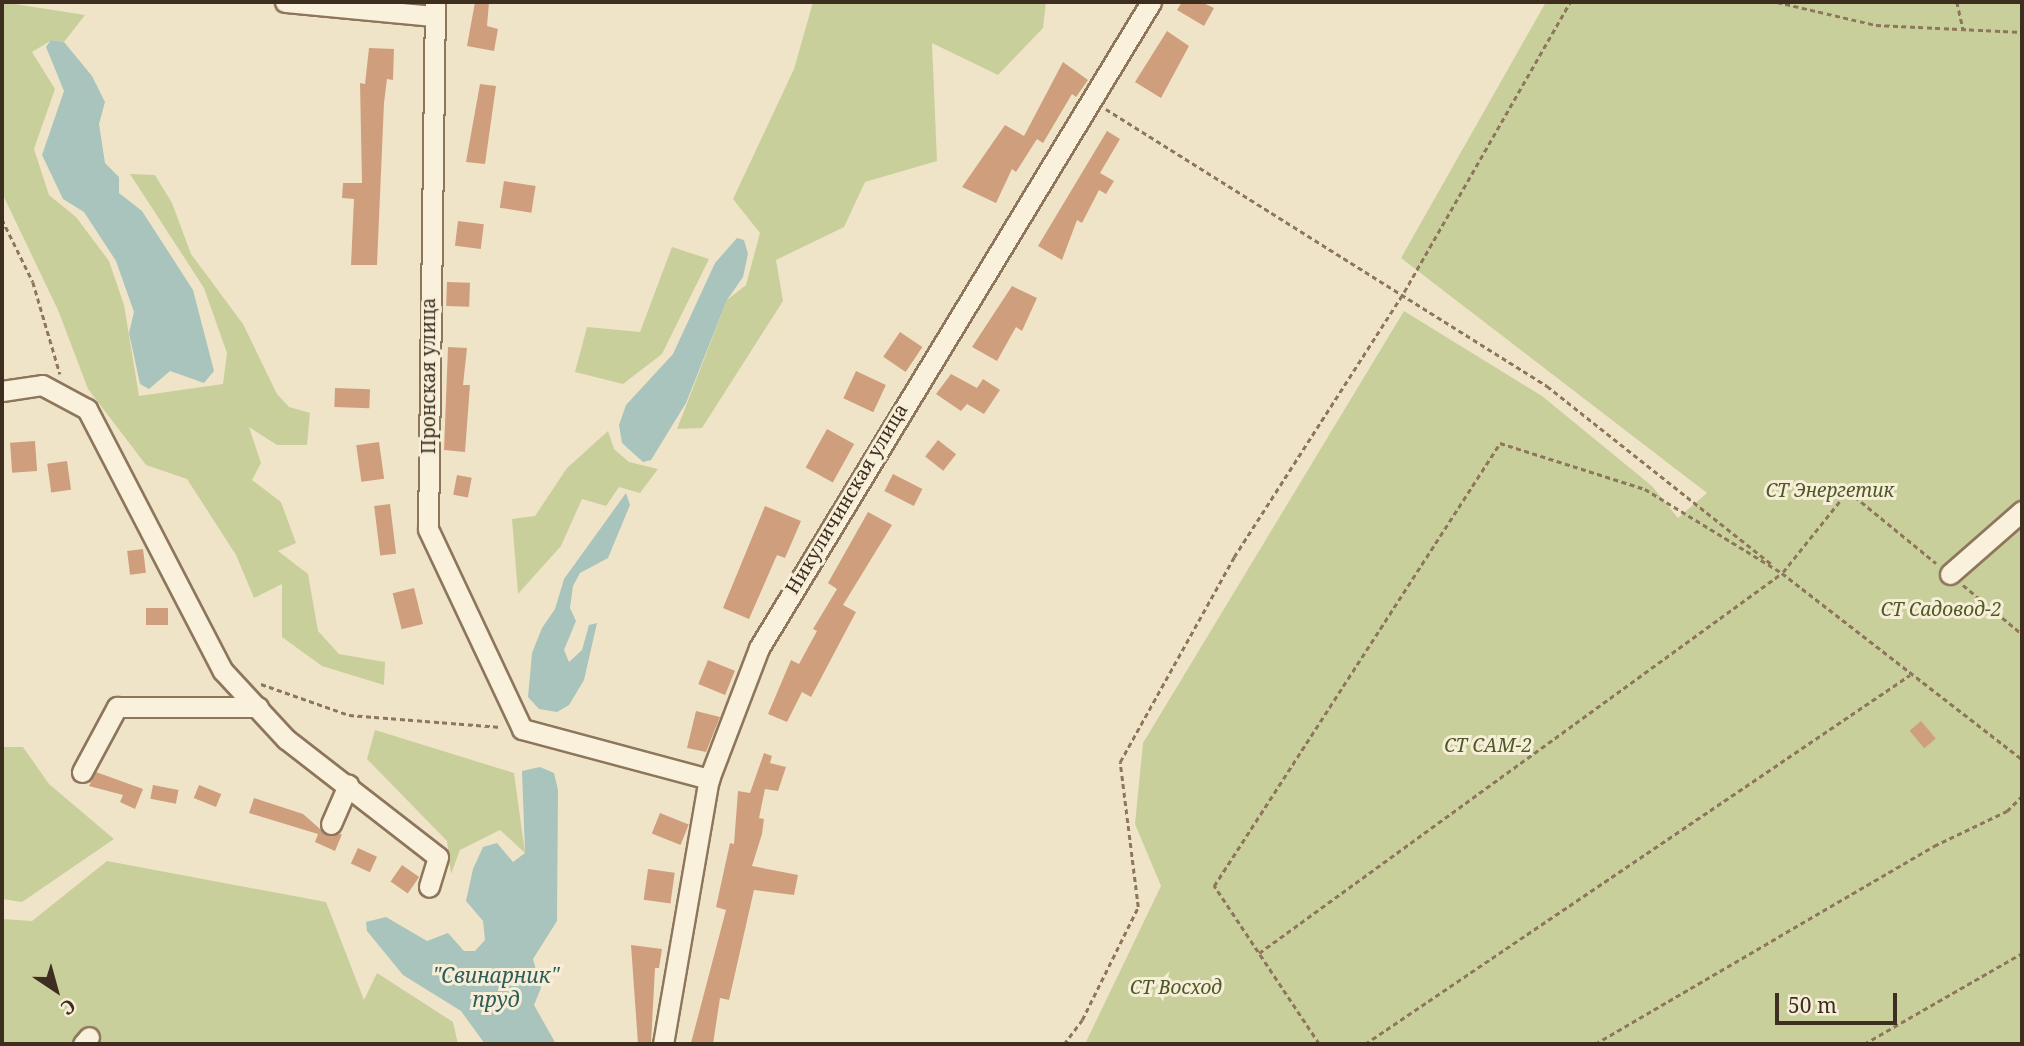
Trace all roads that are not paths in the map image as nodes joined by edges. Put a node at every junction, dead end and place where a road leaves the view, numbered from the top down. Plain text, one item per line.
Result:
1 (285, 2) edge
2 (1152, 2) edge
3 (434, 9) edge
4 (2, 391) edge
5 (2022, 512) edge
6 (1950, 574) road end
7 (258, 707) junction
8 (82, 772) dead end
9 (709, 779) junction
10 (348, 785) junction
11 (331, 824) dead end
12 (429, 887) dead end
13 (663, 1044) edge

1 - 3 street
2 - 9 street, Никуличинская улица
3 - 9 street, Пронская улица
4 - 7 street
5 - 6 street
7 - 8 street
7 - 10 street
9 - 13 street, Никуличинская улица
10 - 11 street
10 - 12 street

